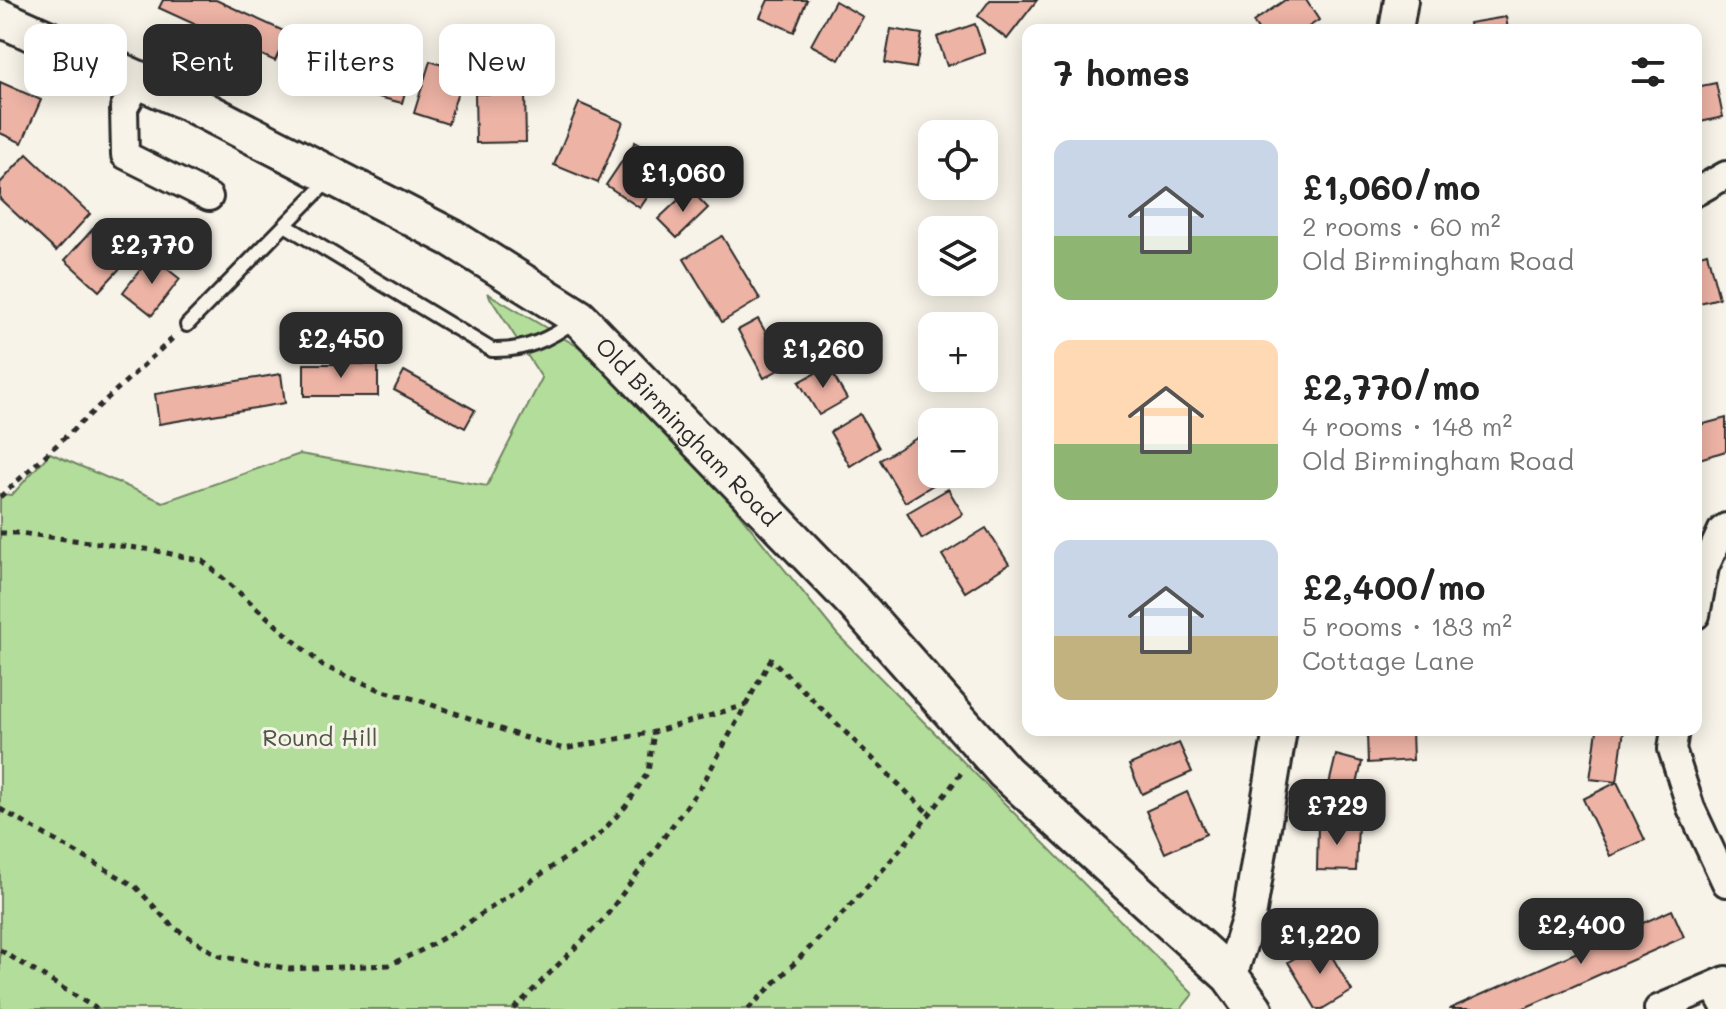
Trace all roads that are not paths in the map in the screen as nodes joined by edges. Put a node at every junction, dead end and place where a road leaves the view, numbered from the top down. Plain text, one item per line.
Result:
1 (1401, 0) edge
2 (0, 18) edge
3 (1397, 24) edge
4 (139, 81) junction
5 (1726, 175) edge
6 (333, 176) junction
7 (1702, 189) edge
8 (209, 197) dead end
9 (285, 225) junction
10 (579, 318) junction
11 (187, 325) road end
12 (1726, 527) edge
13 (1702, 583) edge
14 (1279, 736) edge
15 (1674, 736) edge
16 (1726, 883) edge
17 (1722, 992) edge
18 (1238, 997) edge
19 (1658, 1009) edge

1 - 3 street
2 - 4 main road, Old Birmingham Road
4 - 6 main road, Old Birmingham Road
4 - 8 street
5 - 7 street
6 - 9 lane
6 - 10 main road, Old Birmingham Road
9 - 10 lane
9 - 11 lane
10 - 18 main road, Old Birmingham Road
12 - 13 street
14 - 18 street
15 - 16 street
17 - 19 street

